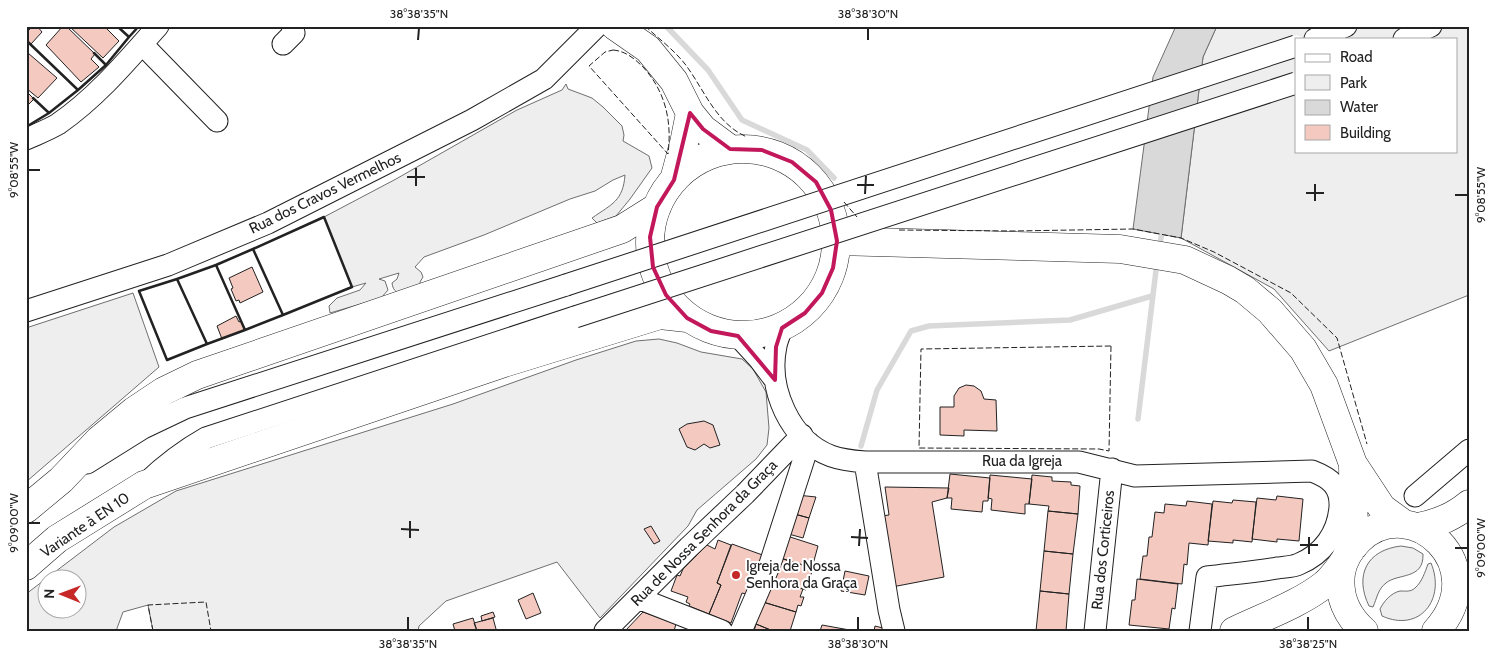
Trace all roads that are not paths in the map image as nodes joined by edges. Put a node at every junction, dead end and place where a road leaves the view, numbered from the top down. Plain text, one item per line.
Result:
1 (158, 26) edge
2 (597, 26) edge
3 (615, 26) edge
4 (1346, 26) edge
5 (1431, 26) edge
6 (1317, 38) edge
7 (1406, 38) edge
8 (142, 44) junction
9 (1295, 46) edge
10 (1295, 83) edge
11 (690, 113) junction
12 (217, 121) dead end
13 (26, 139) edge
14 (730, 149) junction
15 (674, 180) junction
16 (657, 207) junction
17 (837, 241) junction
18 (26, 311) edge
19 (687, 318) junction
20 (782, 328) junction
21 (738, 336) junction
22 (775, 380) junction
23 (805, 439) junction
24 (1469, 450) edge
25 (865, 462) junction
26 (1353, 464) junction
27 (1112, 470) junction
28 (61, 480) junction
29 (144, 485) junction
30 (1415, 496) dead end
31 (1469, 504) edge
32 (26, 510) edge
33 (1411, 526) junction
34 (1350, 552) junction
35 (26, 566) edge
36 (638, 598) junction
37 (1451, 610) edge
38 (605, 631) edge
39 (722, 631) edge
40 (741, 631) edge
41 (894, 631) edge
42 (1094, 631) edge
43 (1200, 631) edge
44 (1234, 631) edge
45 (1364, 631) edge

1 - 8 street
2 - 18 street, Rua dos Cravos Vermelhos
3 - 11 main road
4 - 6 street
5 - 7 street
8 - 12 street
8 - 13 street
9 - 28 street, bridge
10 - 29 street, bridge
11 - 14 main road
11 - 15 main road
14 - 15 main road
14 - 17 main road
15 - 16 main road
16 - 19 main road
16 - 28 main road
17 - 20 main road
17 - 26 main road
19 - 21 main road
19 - 29 main road, Variante à EN 10
20 - 21 main road
20 - 22 street, Rua da Igreja
21 - 22 street, Rua da Igreja
22 - 23 street, Rua da Igreja
23 - 25 street, Rua da Igreja
23 - 36 street, Rua de Nossa Senhora da Graça
23 - 40 street
24 - 30 street
25 - 27 street, Rua da Igreja
25 - 41 street
26 - 33 main road
26 - 34 main road
27 - 42 street, Rua dos Corticeiros
27 - 43 street, Rua da Igreja
28 - 32 main road
29 - 35 main road, Variante à EN 10
31 - 33 main road
33 - 34 main road
33 - 37 main road
34 - 44 main road
34 - 45 main road
36 - 38 street, Rua de Nossa Senhora da Graça
36 - 39 street

